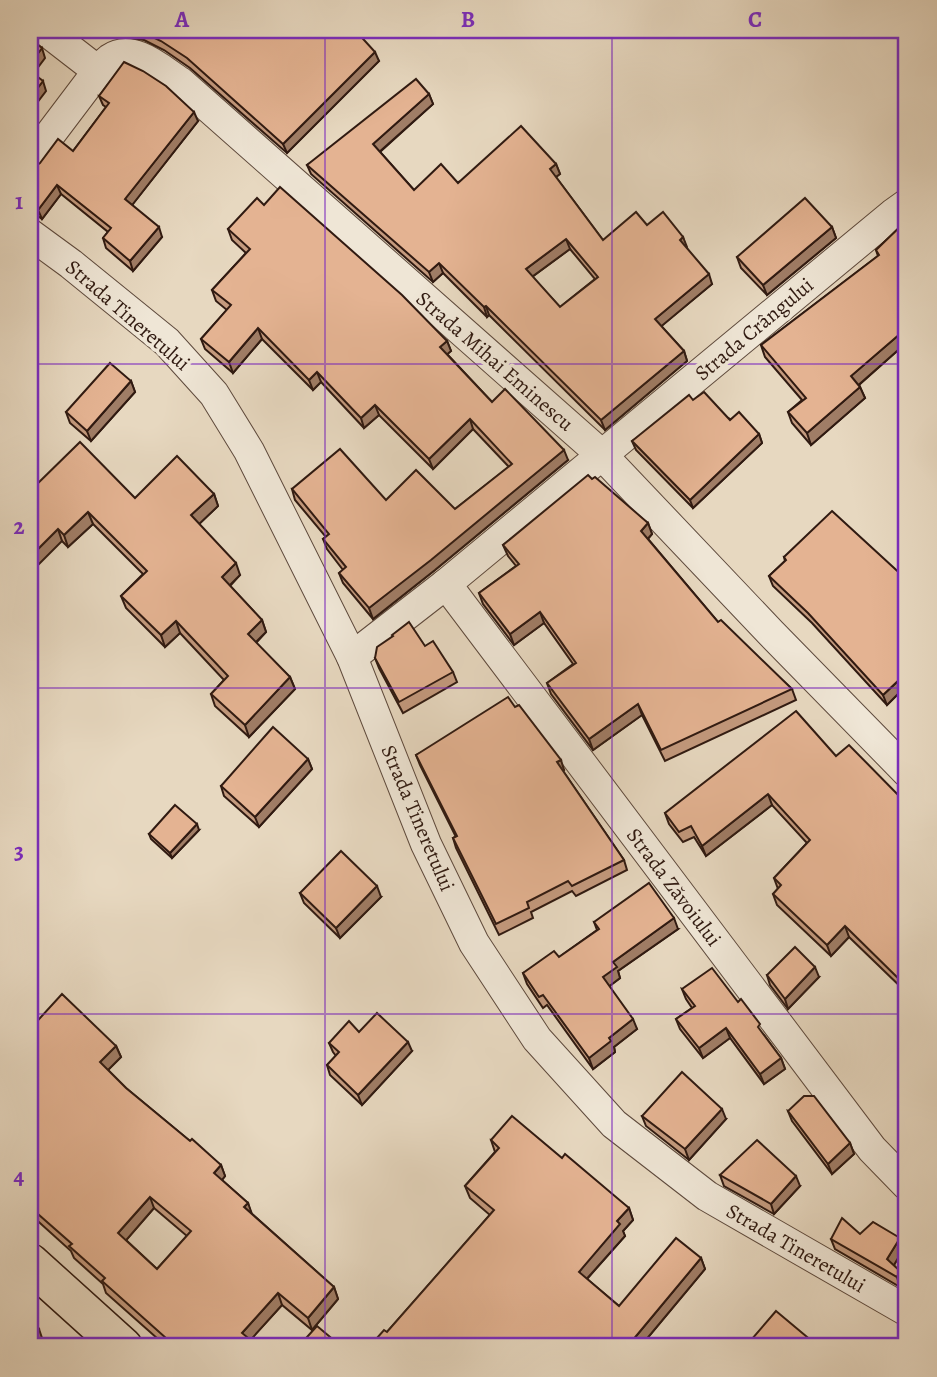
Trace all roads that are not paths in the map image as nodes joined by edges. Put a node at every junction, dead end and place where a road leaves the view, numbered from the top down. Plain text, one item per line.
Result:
1 (45, 30) edge
2 (98, 71) junction
3 (30, 161) edge
4 (907, 204) edge
5 (30, 234) edge
6 (602, 455) junction
7 (446, 584) junction
8 (352, 657) junction
9 (907, 772) edge
10 (907, 1185) edge
11 (30, 1262) edge
12 (907, 1311) edge
13 (123, 1347) edge

1 - 2 street
2 - 3 street
2 - 6 street, Strada Mihai Eminescu
4 - 6 street, Strada Crângului
5 - 8 street, Strada Tineretului
6 - 7 street, Strada Crângului
6 - 9 street, Strada Mihai Eminescu
7 - 8 street, Strada Crângului
7 - 10 street, Strada Zăvoiului
8 - 12 street, Strada Tineretului
11 - 13 main road

